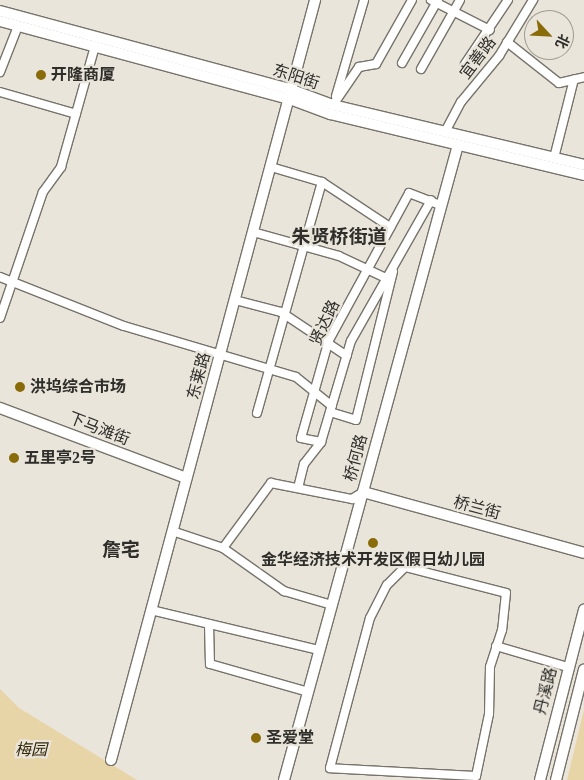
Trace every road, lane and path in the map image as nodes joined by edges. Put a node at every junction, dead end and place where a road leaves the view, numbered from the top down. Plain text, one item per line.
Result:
1 (315, 0) edge
2 (364, 0) edge
3 (412, 0) edge
4 (460, 0) edge
5 (508, 0) edge
6 (533, 0) edge
7 (435, 1) edge
8 (0, 11) edge
9 (454, 11) junction
10 (0, 21) edge
11 (18, 26) junction
12 (490, 30) junction
13 (507, 42) junction
14 (95, 46) junction
15 (402, 63) dead end
16 (465, 64) dead end
17 (421, 69) dead end
18 (0, 72) edge
19 (584, 77) edge
20 (574, 79) junction
21 (0, 92) edge
22 (291, 94) junction
23 (333, 105) junction
24 (76, 114) junction
25 (444, 132) junction
26 (458, 145) junction
27 (554, 158) junction
28 (584, 166) edge
29 (271, 167) junction
30 (584, 175) edge
31 (322, 182) junction
32 (431, 200) junction
33 (441, 205) junction
34 (390, 227) junction
35 (253, 232) junction
36 (305, 247) junction
37 (396, 260) junction
38 (367, 269) junction
39 (0, 277) edge
40 (386, 278) junction
41 (13, 281) junction
42 (235, 300) junction
43 (285, 314) junction
44 (0, 318) edge
45 (328, 345) junction
46 (220, 353) junction
47 (347, 356) junction
48 (270, 369) junction
49 (314, 392) junction
50 (0, 408) edge
51 (331, 409) junction
52 (257, 413) dead end
53 (321, 442) junction
54 (186, 478) junction
55 (298, 488) junction
56 (362, 492) junction
57 (172, 532) junction
58 (223, 548) junction
59 (584, 553) edge
60 (332, 605) junction
61 (151, 610) junction
62 (584, 610) edge
63 (209, 624) junction
64 (496, 646) junction
65 (319, 650) junction
66 (568, 667) junction
67 (584, 669) edge
68 (308, 692) junction
69 (111, 760) dead end
70 (284, 780) edge
71 (540, 780) edge
72 (556, 780) edge

1 - 22 street, 东莱路
2 - 23 street
3 - 23 street
4 - 9 street
5 - 12 street
6 - 13 street, 宜善路
7 - 9 street
7 - 15 street
8 - 22 street, 东阳街
9 - 12 street
9 - 17 street
10 - 11 street, 东阳街
11 - 14 street, 东阳街
11 - 18 street
12 - 16 street
13 - 20 street
13 - 25 street, 宜善路
14 - 22 street, 东阳街
14 - 24 street
19 - 20 street
20 - 27 street
21 - 24 street
22 - 23 street, 东阳街
22 - 26 street, 东阳街
22 - 29 street, 东莱路
23 - 25 street, 东阳街
24 - 41 street
25 - 27 street, 东阳街
26 - 30 street, 东阳街
26 - 33 street, 桥何路
27 - 28 street, 东阳街
29 - 31 street
29 - 35 street, 东莱路
31 - 34 street
31 - 36 street
32 - 33 street, 贤达路
32 - 34 street, 贤达路
32 - 37 street
33 - 56 street, 桥何路
34 - 38 street, 贤达路
35 - 36 street
35 - 42 street, 东莱路
36 - 38 street
36 - 43 street
37 - 40 street
37 - 51 street
38 - 40 street
38 - 45 street, 贤达路
39 - 41 street
40 - 47 street
41 - 44 street
41 - 46 street
42 - 43 street
42 - 46 street, 东莱路
43 - 45 street
43 - 48 street
45 - 47 street
45 - 49 street, 贤达路
46 - 48 street
46 - 54 street, 东莱路
47 - 51 street
48 - 49 street
48 - 52 street
49 - 51 street
49 - 53 street, 贤达路
50 - 54 street, 下马滩街
51 - 53 street
53 - 55 street
54 - 57 street, 东莱路
55 - 56 street
55 - 58 street
56 - 59 street, 桥兰街
56 - 60 street, 桥何路
57 - 58 street
57 - 61 street, 东莱路
58 - 60 street
60 - 65 street, 桥何路
61 - 63 street
61 - 69 street, 东莱路
62 - 66 street, 丹溪路
63 - 65 street
63 - 68 street
64 - 64 street
64 - 66 street
65 - 68 street, 桥何路
66 - 71 street, 丹溪路
67 - 72 street, 丹溪路
68 - 70 street, 桥何路

